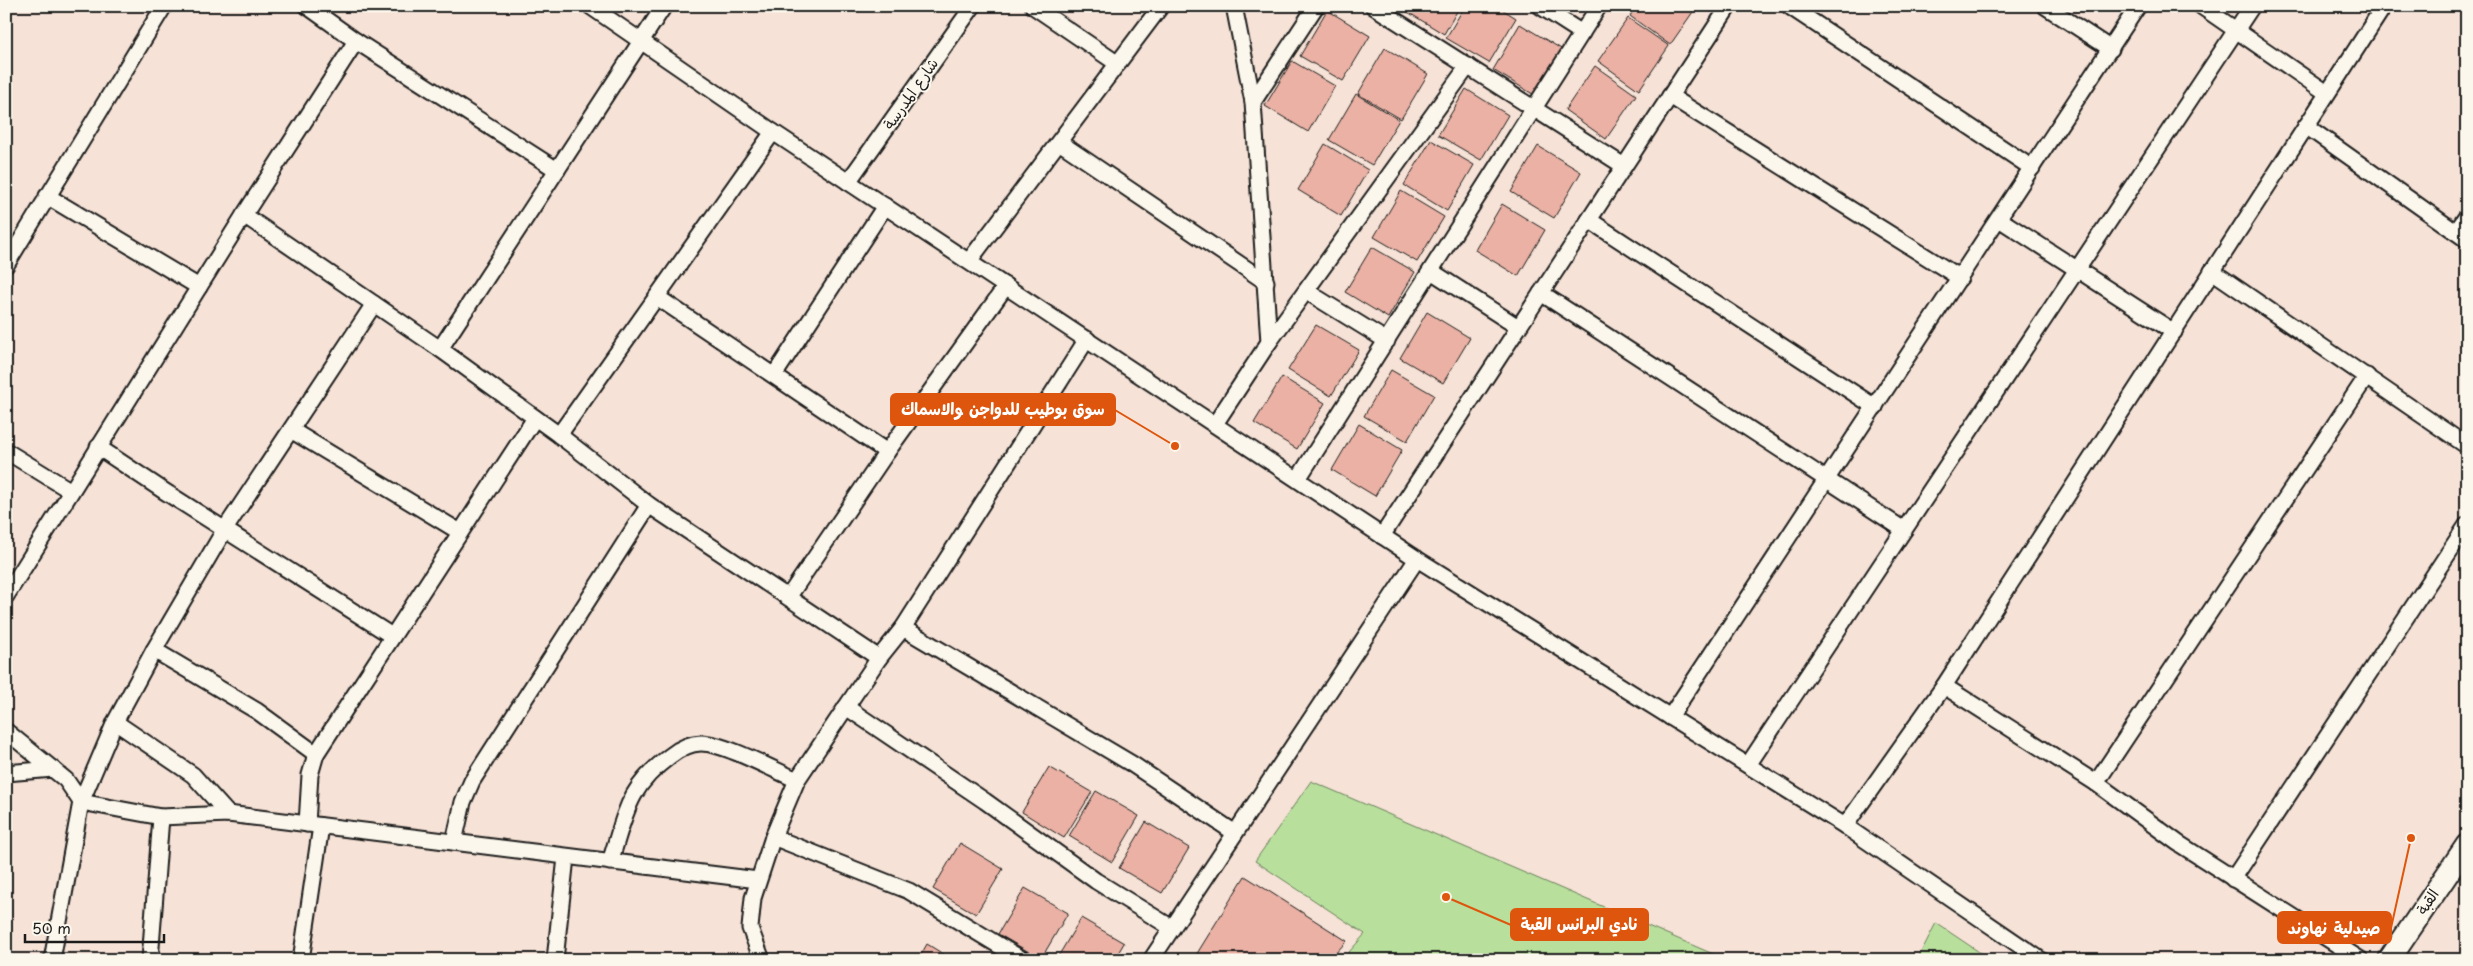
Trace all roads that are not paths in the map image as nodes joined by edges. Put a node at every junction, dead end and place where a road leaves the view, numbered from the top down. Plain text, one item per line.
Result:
1 (164, 6) edge
2 (307, 6) edge
3 (590, 6) edge
4 (664, 6) edge
5 (973, 6) edge
6 (1033, 6) edge
7 (1161, 6) edge
8 (1234, 6) edge
9 (1316, 6) edge
10 (1374, 6) edge
11 (1540, 6) edge
12 (1599, 6) edge
13 (1729, 6) edge
14 (1789, 6) edge
15 (2045, 6) edge
16 (2138, 6) edge
17 (2201, 6) edge
18 (2252, 6) edge
19 (2384, 6) edge
20 (2237, 31) junction
21 (1582, 33) junction
22 (356, 41) junction
23 (642, 41) junction
24 (2111, 49) junction
25 (1118, 64) junction
26 (1468, 66) junction
27 (2327, 93) junction
28 (1670, 96) junction
29 (1253, 102) junction
30 (1535, 109) junction
31 (2306, 126) junction
32 (773, 132) junction
33 (1059, 142) junction
34 (1624, 166) junction
35 (2032, 168) junction
36 (557, 170) junction
37 (848, 182) junction
38 (48, 196) junction
39 (885, 206) junction
40 (244, 215) junction
41 (2467, 216) edge
42 (1999, 219) junction
43 (1589, 220) junction
44 (2461, 236) edge
45 (969, 261) junction
46 (6, 265) edge
47 (2078, 270) junction
48 (1432, 271) junction
49 (2212, 271) junction
50 (1960, 278) junction
51 (1266, 282) junction
52 (1006, 286) junction
53 (199, 287) junction
54 (1306, 291) junction
55 (1541, 293) junction
56 (657, 297) junction
57 (374, 304) junction
58 (1518, 327) junction
59 (2174, 332) junction
60 (1087, 339) junction
61 (1387, 341) junction
62 (1270, 342) junction
63 (440, 349) junction
64 (775, 374) junction
65 (2367, 376) junction
66 (1875, 407) junction
67 (535, 418) junction
68 (1215, 424) junction
69 (291, 430) junction
70 (559, 435) junction
71 (98, 446) junction
72 (2467, 446) edge
73 (6, 451) edge
74 (887, 452) junction
75 (1827, 479) junction
76 (1298, 480) junction
77 (71, 491) junction
78 (649, 505) junction
79 (2467, 525) edge
80 (226, 529) junction
81 (1904, 530) junction
82 (460, 532) junction
83 (1382, 536) junction
84 (1417, 559) junction
85 (6, 596) edge
86 (789, 596) junction
87 (903, 628) junction
88 (392, 636) junction
89 (154, 650) junction
90 (879, 658) junction
91 (1944, 686) junction
92 (846, 708) junction
93 (1670, 716) junction
94 (115, 722) junction
95 (6, 730) edge
96 (316, 754) junction
97 (1748, 765) junction
98 (53, 769) junction
99 (6, 773) edge
100 (797, 780) junction
101 (2096, 782) junction
102 (81, 802) junction
103 (228, 814) junction
104 (161, 817) junction
105 (314, 825) junction
106 (1845, 826) junction
107 (1235, 833) junction
108 (773, 837) junction
109 (454, 842) junction
110 (2467, 845) edge
111 (566, 857) junction
112 (610, 862) junction
113 (2233, 879) junction
114 (758, 880) junction
115 (1172, 928) junction
116 (52, 960) edge
117 (150, 960) edge
118 (302, 960) edge
119 (555, 960) edge
120 (762, 960) edge
121 (1023, 960) edge
122 (1151, 960) edge
123 (2041, 960) edge
124 (2361, 960) edge
125 (2389, 960) edge

1 - 38 street
2 - 22 street
3 - 23 street
4 - 23 street
5 - 37 street, شارع المدرسة
6 - 25 street
7 - 25 street
8 - 29 street
9 - 29 street
10 - 26 street
11 - 21 street
12 - 21 street
13 - 28 street
14 - 35 street
15 - 24 street
16 - 24 street
17 - 20 street
18 - 20 street
19 - 27 street
20 - 27 street
20 - 47 street
21 - 30 street
22 - 36 street
22 - 40 street
23 - 32 street
23 - 36 street
24 - 35 street
25 - 33 street
26 - 30 street
26 - 54 street
27 - 31 street
28 - 34 street
28 - 50 street
29 - 51 street
30 - 34 street
30 - 48 street
31 - 44 street
31 - 49 street
32 - 37 street
32 - 56 street
33 - 45 street
33 - 51 street
34 - 43 street
35 - 42 street
36 - 63 street
37 - 39 street
38 - 46 street
38 - 53 street
39 - 45 street
39 - 64 street
40 - 53 street
40 - 57 street
41 - 44 street
42 - 47 street
42 - 50 street
43 - 55 street
43 - 66 street
45 - 52 street
47 - 59 street
47 - 81 street
48 - 58 street
48 - 61 street
49 - 59 street
49 - 65 street
50 - 66 street
51 - 62 street
52 - 60 street
52 - 74 street
53 - 71 street
54 - 61 street
54 - 62 street
55 - 58 street
55 - 75 street
56 - 64 street
56 - 70 street
57 - 63 street
57 - 69 street
58 - 83 street
59 - 91 street
60 - 68 street
60 - 87 street
61 - 76 street
62 - 68 street
63 - 67 street
64 - 74 street
65 - 72 street
65 - 101 street
66 - 75 street
67 - 70 street
67 - 82 street
68 - 76 street
69 - 80 street
69 - 82 street
70 - 78 street
71 - 77 street
71 - 80 street
73 - 77 street
74 - 86 street
75 - 81 street
75 - 93 street
76 - 83 street
77 - 85 street
78 - 86 street
78 - 109 street
79 - 113 street
80 - 88 street
80 - 89 street
81 - 97 street
82 - 88 street
83 - 84 street
84 - 93 street
84 - 107 street
86 - 90 street
87 - 90 street
87 - 107 street
88 - 96 street
89 - 94 street
89 - 96 street
90 - 92 street
91 - 101 street
91 - 106 street
92 - 100 street
92 - 115 street
93 - 97 street
94 - 102 street
94 - 103 street
95 - 98 street
96 - 105 street
97 - 106 street
98 - 99 street
98 - 102 street
100 - 108 street
100 - 112 street
101 - 113 street
102 - 104 street
102 - 116 street
103 - 104 street
103 - 105 street
104 - 117 street
105 - 109 street
105 - 118 street
106 - 123 street
107 - 115 street
108 - 114 street
108 - 121 street
109 - 111 street
110 - 125 main road, القبة
111 - 112 street
111 - 119 street
112 - 114 street
113 - 124 street
114 - 120 street
115 - 122 street

